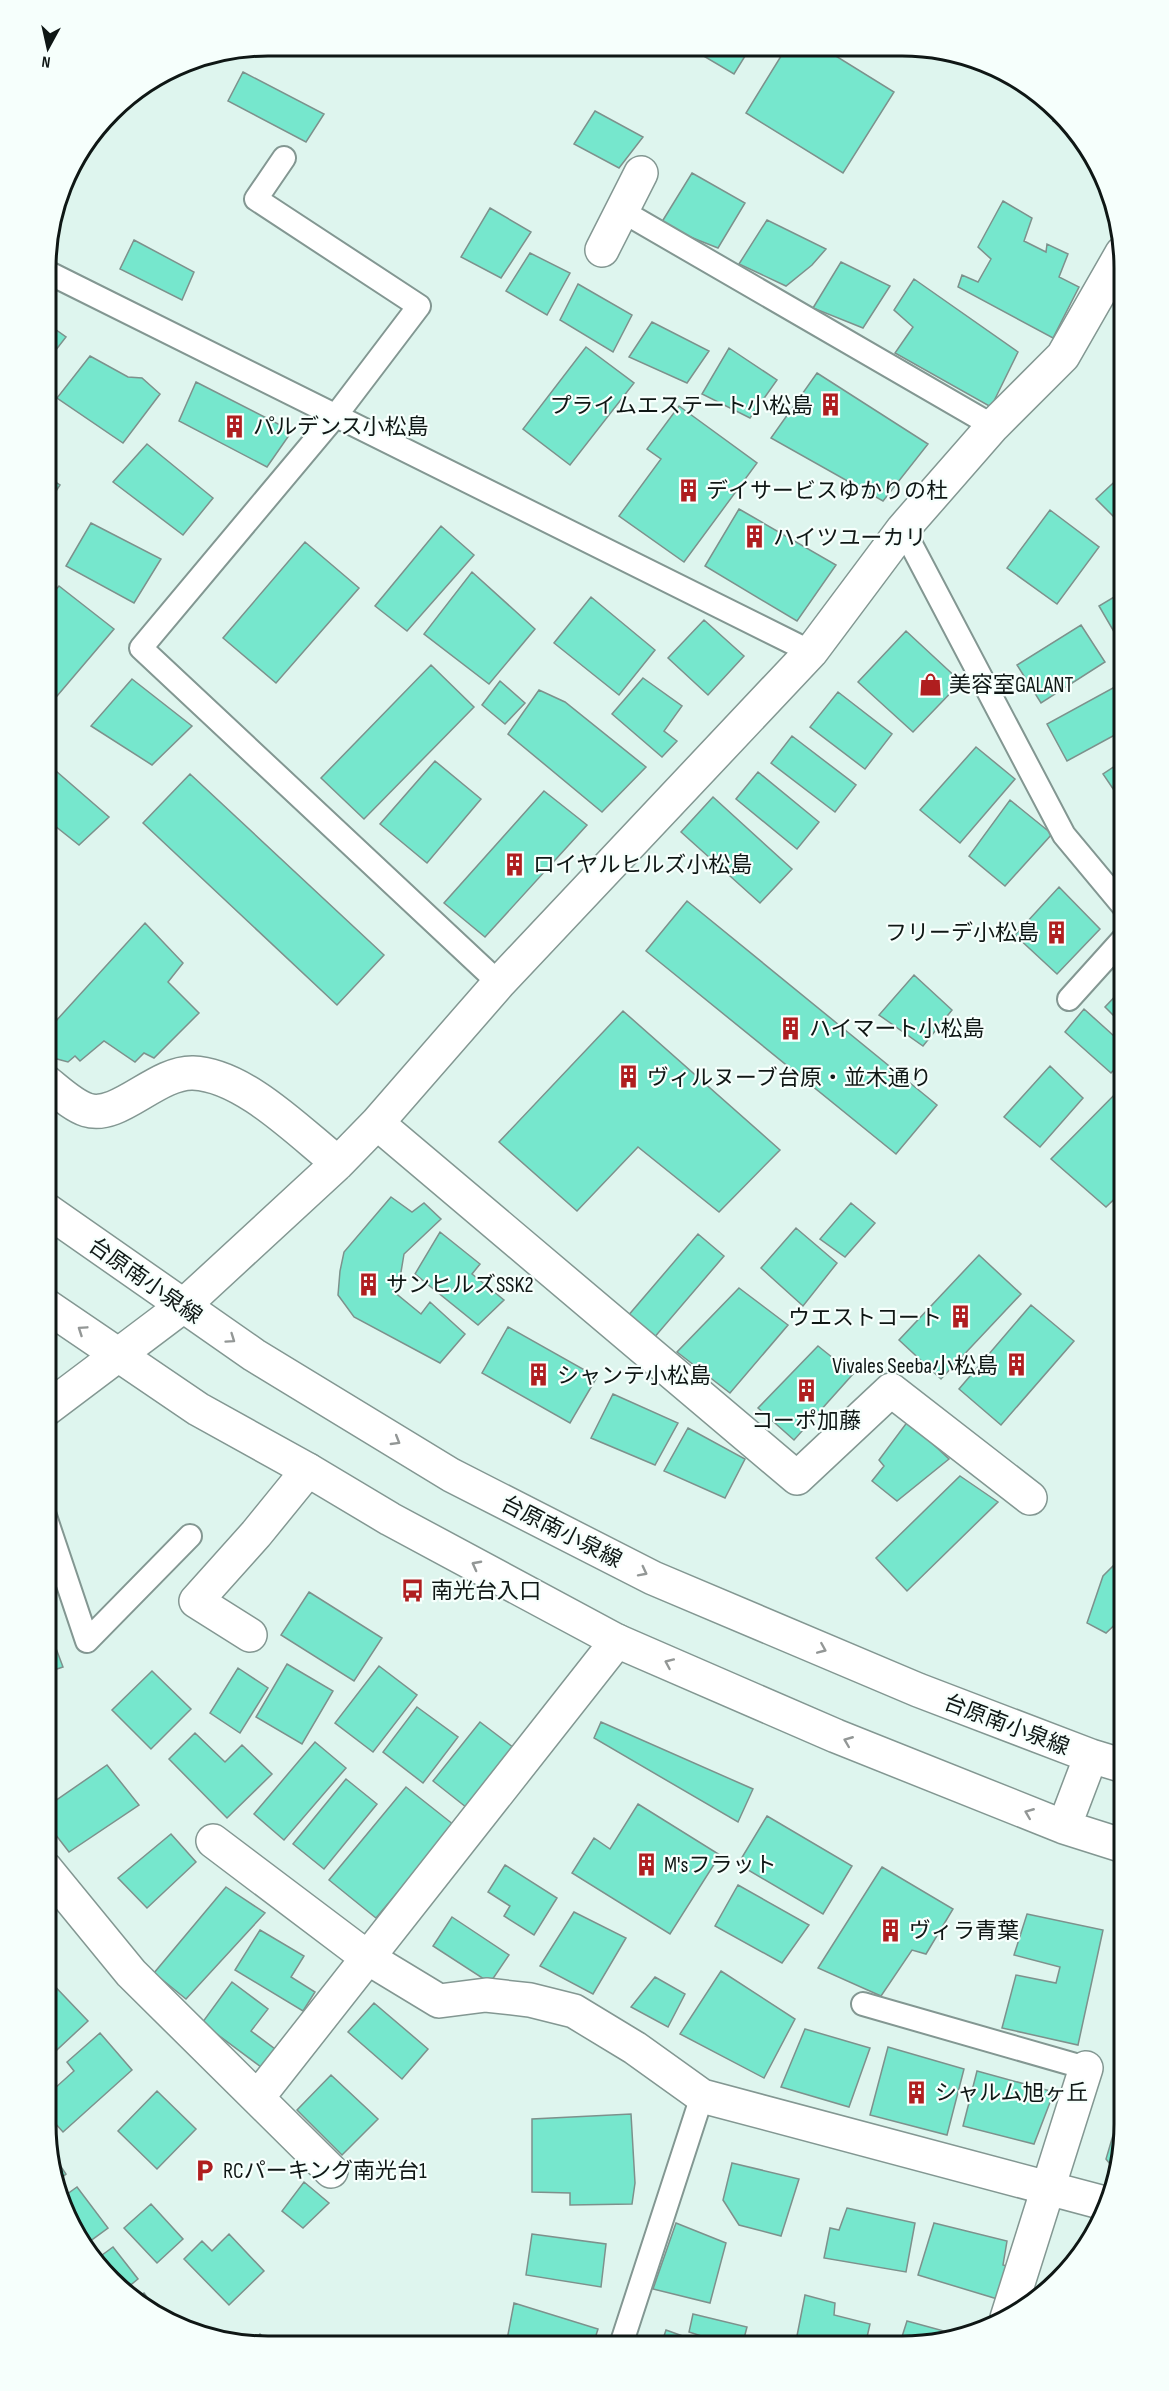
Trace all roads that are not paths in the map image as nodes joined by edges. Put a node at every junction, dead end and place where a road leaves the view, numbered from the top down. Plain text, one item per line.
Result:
1 (284, 158) dead end
2 (641, 173) dead end
3 (622, 211) junction
4 (602, 250) dead end
5 (1114, 268) edge
6 (56, 275) edge
7 (337, 414) junction
8 (993, 426) junction
9 (903, 530) junction
10 (811, 652) junction
11 (1114, 895) edge
12 (1114, 949) edge
13 (499, 983) junction
14 (1069, 999) dead end
15 (56, 1089) edge
16 (377, 1123) junction
17 (338, 1163) junction
18 (56, 1217) edge
19 (183, 1306) junction
20 (56, 1313) edge
21 (118, 1355) junction
22 (56, 1402) edge
23 (308, 1470) junction
24 (1030, 1498) dead end
25 (190, 1536) dead end
26 (56, 1549) edge
27 (250, 1635) dead end
28 (617, 1641) junction
29 (1091, 1756) junction
30 (1113, 1763) edge
31 (1064, 1827) junction
32 (213, 1841) dead end
33 (1113, 1843) edge
34 (56, 1881) edge
35 (368, 1958) junction
36 (863, 2004) dead end
37 (1086, 2068) joint
38 (702, 2096) junction
39 (258, 2097) junction
40 (331, 2171) dead end
41 (1049, 2189) junction
42 (1098, 2202) edge
43 (1011, 2305) edge
44 (624, 2336) edge

1 - 7 lane
2 - 3 street
3 - 4 street
3 - 8 lane
5 - 8 street
6 - 7 lane
7 - 10 lane
7 - 13 lane
8 - 9 street
9 - 10 street
9 - 11 lane
10 - 13 street
12 - 14 lane
13 - 16 street
15 - 17 street
16 - 17 street
16 - 24 street
17 - 19 street
18 - 19 street, 台原南小泉線
19 - 21 street
19 -> 29 street, 台原南小泉線
21 -> 20 street
21 - 22 street
21 - 23 street
23 - 27 street
28 -> 23 street
25 - 26 lane
31 -> 28 street
28 - 35 street
29 - 30 street, 台原南小泉線
29 - 31 street
31 - 33 street
32 - 35 street
34 - 39 street
35 - 38 street
35 - 39 street
36 - 37 lane
37 - 41 street
38 - 41 street
38 - 44 lane
39 - 40 street
41 - 42 street
41 - 43 street

